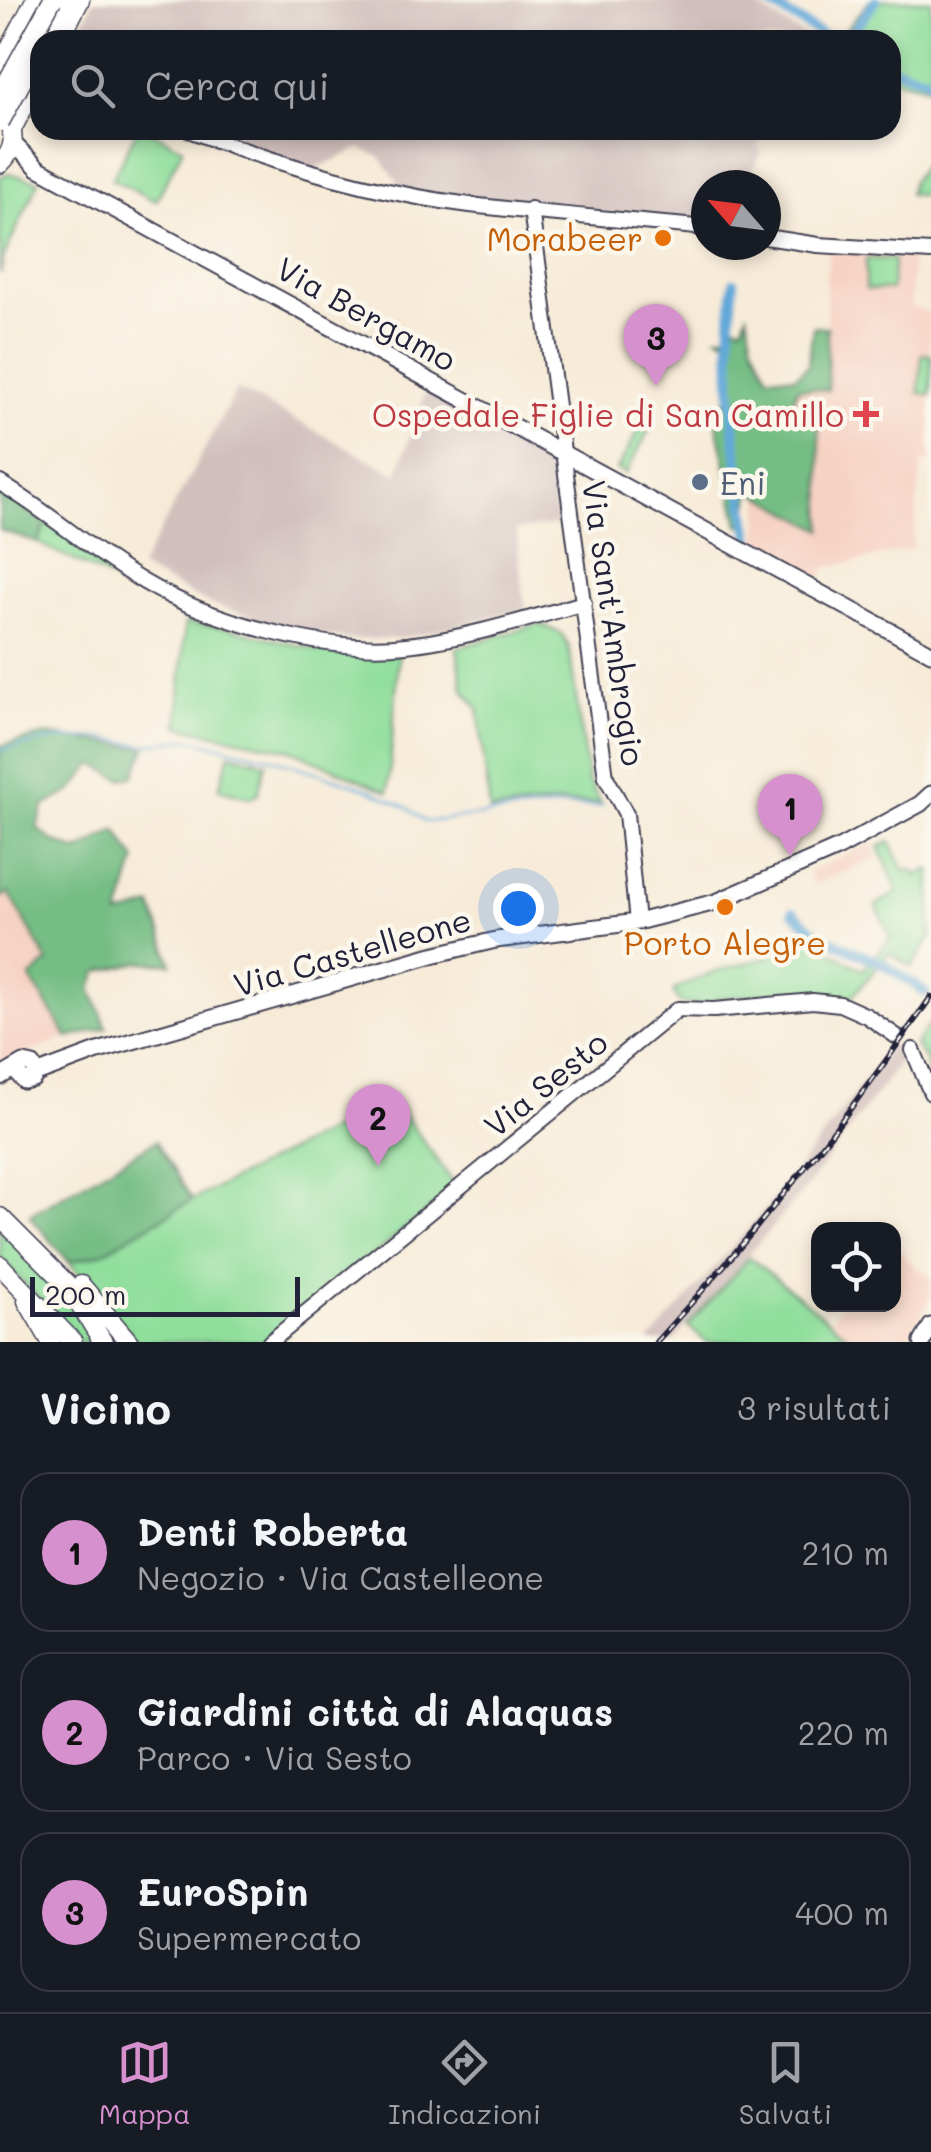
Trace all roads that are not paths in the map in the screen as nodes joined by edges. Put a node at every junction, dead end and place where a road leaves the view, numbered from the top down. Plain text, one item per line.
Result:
1 (35, 0) edge
2 (52, 0) edge
3 (66, 0) edge
4 (80, 0) edge
5 (35, 30) edge
6 (50, 30) edge
7 (64, 30) edge
8 (30, 40) edge
9 (4, 59) edge
10 (30, 64) edge
11 (30, 71) edge
12 (30, 91) edge
13 (0, 94) edge
14 (6, 127) edge
15 (215, 140) edge
16 (2, 163) edge
17 (38, 168) junction
18 (531, 210) junction
19 (691, 226) edge
20 (781, 239) edge
21 (931, 252) edge
22 (563, 454) junction
23 (0, 483) edge
24 (584, 603) junction
25 (931, 652) edge
26 (931, 794) edge
27 (637, 922) junction
28 (896, 1036) dead end
29 (912, 1050) dead end
30 (0, 1080) edge
31 (931, 1093) edge
32 (0, 1217) edge
33 (22, 1235) junction
34 (4, 1268) edge
35 (931, 1326) edge
36 (51, 1342) edge
37 (73, 1342) edge
38 (103, 1342) edge
39 (129, 1342) edge
40 (270, 1342) edge
41 (922, 1342) edge

1 - 9 main road
2 - 5 main road, bridge
3 - 6 main road
4 - 7 main road
8 - 13 main road, bridge
9 - 10 street
11 - 14 main road, bridge
12 - 14 main road
14 - 16 main road, Via Bergamo
14 - 17 main road, Via Bergamo
15 - 18 street
16 - 17 main road, Via Bergamo
17 - 22 main road, Via Bergamo
18 - 19 street
18 - 22 street, Via Sant'Ambrogio
20 - 21 street
22 - 24 street, Via Sant'Ambrogio
22 - 25 main road, Via Bergamo
23 - 24 street
24 - 27 street, Via Sant'Ambrogio
26 - 27 main road, Via Castelleone
27 - 30 main road, Via Castelleone
28 - 40 street, Via Sesto
29 - 31 street
32 - 33 main road
33 - 38 main road
33 - 39 main road
34 - 36 main road
34 - 37 main road
35 - 41 main road

